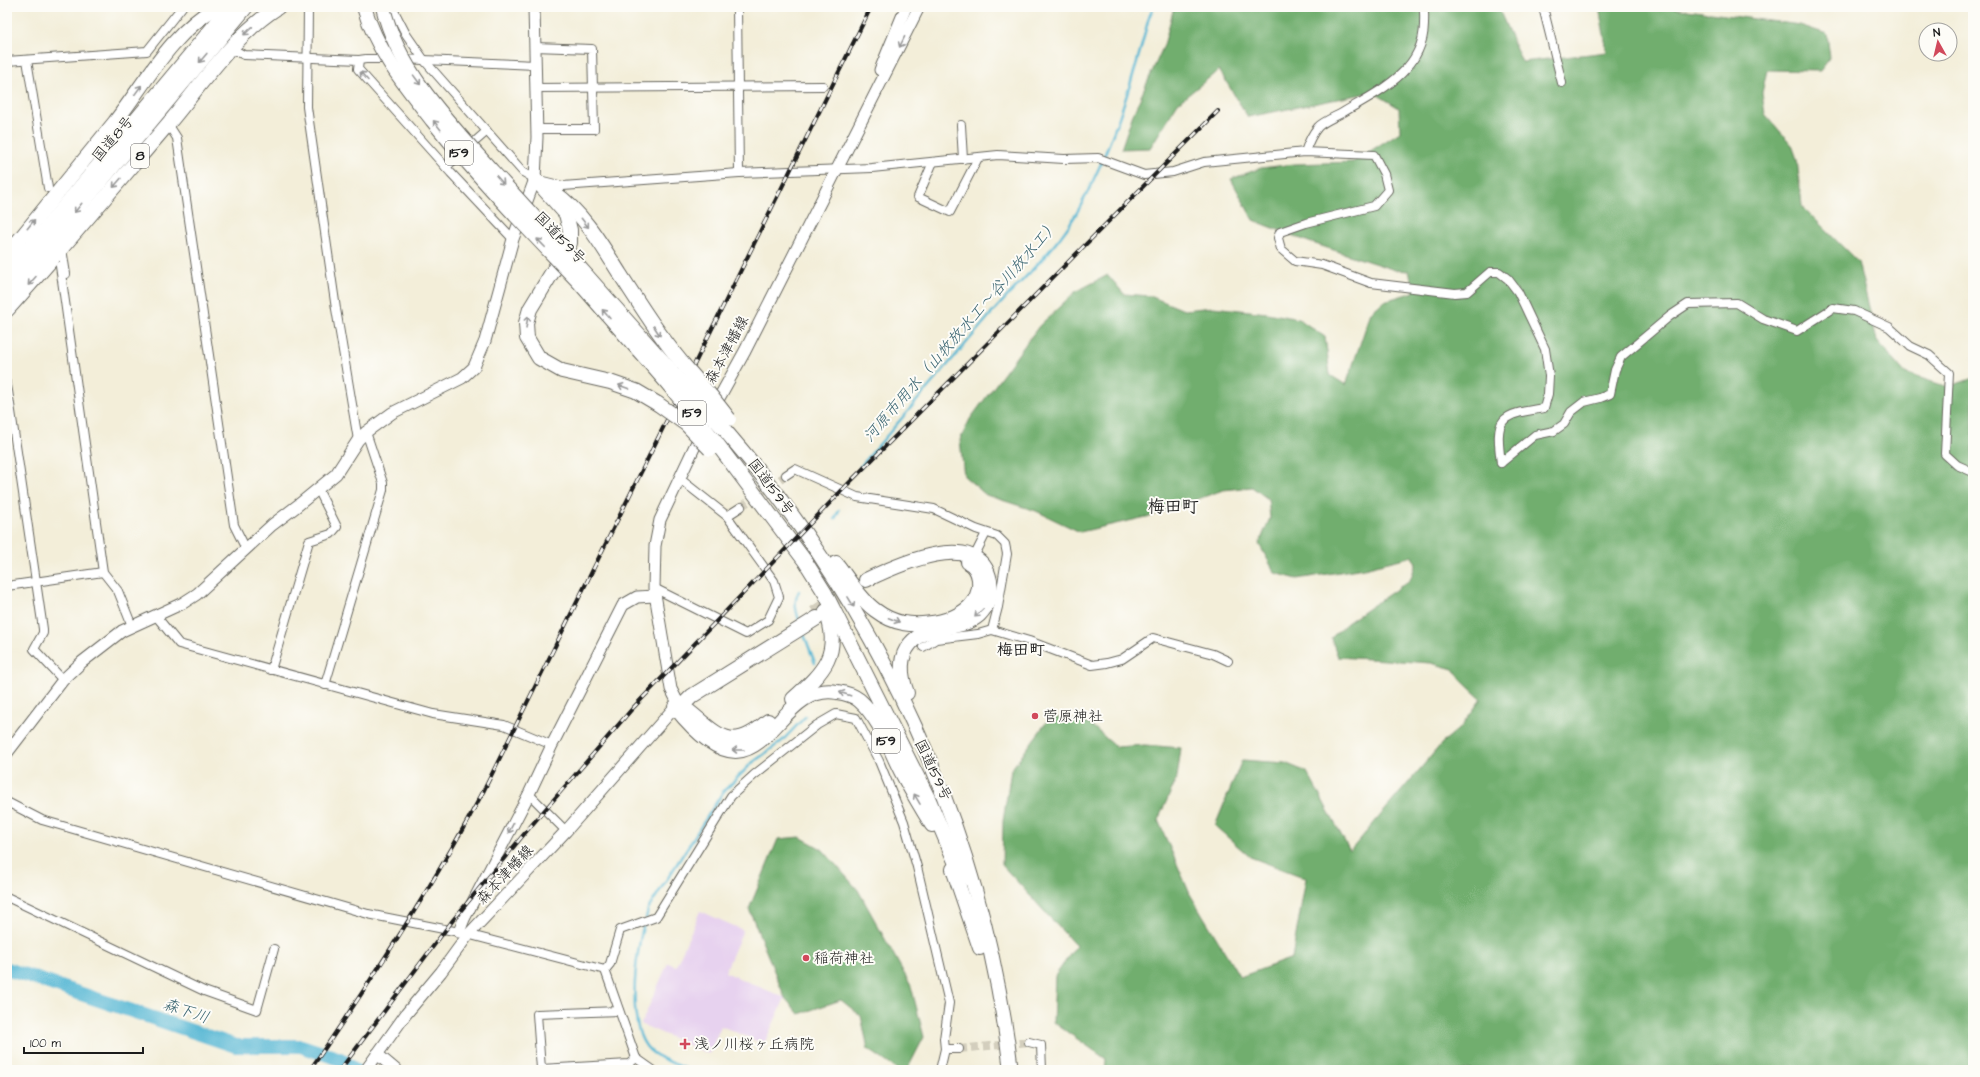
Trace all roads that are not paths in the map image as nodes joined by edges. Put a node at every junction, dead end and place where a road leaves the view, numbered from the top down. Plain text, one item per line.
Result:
1 (182, 7) edge
2 (205, 7) edge
3 (217, 7) edge
4 (230, 7) edge
5 (246, 7) edge
6 (278, 7) edge
7 (308, 7) edge
8 (364, 7) edge
9 (383, 7) edge
10 (392, 7) edge
11 (534, 7) edge
12 (737, 7) edge
13 (906, 7) edge
14 (920, 7) edge
15 (1423, 7) edge
16 (1543, 7) edge
17 (172, 45) junction
18 (534, 47) junction
19 (230, 48) junction
20 (307, 58) junction
21 (27, 60) junction
22 (359, 60) junction
23 (424, 60) junction
24 (7, 61) edge
25 (535, 64) junction
26 (1562, 83) dead end
27 (823, 86) dead end
28 (738, 87) junction
29 (535, 88) junction
30 (593, 88) junction
31 (863, 117) junction
32 (168, 124) junction
33 (961, 125) dead end
34 (537, 129) junction
35 (486, 131) junction
36 (125, 141) junction
37 (1305, 152) junction
38 (978, 158) junction
39 (963, 159) junction
40 (933, 162) junction
41 (45, 164) junction
42 (446, 167) junction
43 (837, 168) junction
44 (738, 173) junction
45 (535, 179) junction
46 (53, 193) junction
47 (513, 239) junction
48 (7, 255) edge
49 (56, 260) junction
50 (7, 275) edge
51 (583, 279) junction
52 (64, 292) junction
53 (7, 294) edge
54 (7, 310) edge
55 (676, 375) junction
56 (7, 384) edge
57 (366, 432) junction
58 (358, 440) junction
59 (713, 445) junction
60 (1973, 472) edge
61 (786, 475) tunnel mouth
62 (680, 479) junction
63 (318, 489) junction
64 (774, 489) junction
65 (741, 507) tunnel mouth
66 (727, 516) junction
67 (986, 533) junction
68 (246, 549) junction
69 (972, 561) junction
70 (103, 572) junction
71 (36, 581) junction
72 (867, 582) tunnel mouth
73 (7, 586) edge
74 (654, 592) junction
75 (825, 593) junction
76 (816, 615) tunnel mouth
77 (156, 616) junction
78 (132, 626) junction
79 (992, 630) junction
80 (922, 647) dead end
81 (1228, 661) dead end
82 (271, 670) junction
83 (63, 680) junction
84 (325, 685) junction
85 (678, 705) junction
86 (552, 745) junction
87 (7, 752) edge
88 (530, 794) junction
89 (7, 802) edge
90 (566, 831) junction
91 (7, 897) edge
92 (981, 916) junction
93 (464, 933) junction
94 (274, 949) dead end
95 (605, 970) junction
96 (993, 990) junction
97 (619, 1011) junction
98 (1029, 1042) dead end
99 (945, 1049) junction
100 (959, 1049) tunnel mouth
101 (1009, 1052) junction
102 (377, 1054) junction
103 (636, 1058) junction
104 (580, 1069) edge
105 (366, 1070) edge
106 (396, 1070) edge
107 (653, 1070) edge
108 (940, 1070) edge
109 (1006, 1070) edge
110 (1011, 1070) edge
111 (1014, 1070) edge
112 (1042, 1070) edge

1 - 21 street
2 - 17 highway
3 - 17 highway
4 - 36 highway, 国道8号 / 8
5 -> 36 highway, 国道8号 / 8
6 -> 19 highway, 8
7 - 20 street
51 -> 8 highway, 国道159号 / 159, bridge
9 -> 51 highway, 国道159号 / 159, bridge
10 - 23 street
11 - 18 street
12 - 28 street
13 - 31 street, 森本津幡線
14 -> 31 street, 森本津幡線
15 - 37 street
16 - 26 street
46 -> 17 highway
18 - 25 street
18 - 30 street
19 - 20 street
19 - 32 highway, 8
20 - 22 street
20 - 58 street
21 - 24 street
21 - 41 street
22 - 23 street
42 -> 22 street
23 - 25 street
23 - 35 street
25 - 29 street
27 - 28 street
28 - 30 street
28 - 44 street
29 - 30 street
29 - 34 street
30 - 34 street
31 - 43 street, 森本津幡線
32 -> 49 highway, 8
32 - 68 street
33 - 39 street
34 - 45 street
35 - 42 street
35 - 45 street
36 - 50 highway, 国道8号 / 8
36 -> 53 highway, 国道8号 / 8
37 - 38 street
37 - 60 street
38 - 39 street
38 - 40 street
39 - 40 street
40 - 43 street
41 - 46 street
41 - 46 street
42 - 47 street
43 - 44 street
43 - 62 street, 森本津幡線
44 - 45 street
45 - 47 street
45 -> 55 highway, 159
59 -> 45 highway, 159, bridge
48 -> 46 highway
47 - 57 street
49 - 52 street
49 - 52 street
49 -> 54 highway, 8
51 - 55 highway, 国道159号 / 159
52 - 70 street
55 - 59 highway, 国道159号 / 159, bridge
55 - 64 highway, 国道159号 / 159, bridge
56 - 71 street
57 - 58 street
57 - 84 street
58 - 63 street
59 - 75 highway, 国道159号 / 159
61 - 67 street
62 - 66 street
62 - 74 street, 森本津幡線
63 - 68 street
63 - 82 street
64 -> 69 highway, 159
64 -> 92 highway, 国道159号 / 159
65 - 66 street
66 - 74 street
67 - 69 street
67 - 79 street
68 - 77 street
69 - 72 highway
69 -> 92 highway, 159
70 - 71 street
70 - 78 street
71 - 73 street
71 - 83 street
74 - 85 street, 森本津幡線
74 - 86 street
75 - 85 highway, 159
75 - 96 highway, 国道159号 / 159
76 - 85 highway
77 - 78 street
77 - 82 street
78 - 83 street
79 - 80 street
79 - 81 street
82 - 84 street
83 - 87 street
84 - 86 street
85 - 90 street, 森本津幡線
96 -> 85 highway, 159
86 - 88 street
88 - 90 street
88 -> 93 street
89 - 93 street
90 - 93 street, 森本津幡線
91 - 94 street
92 - 101 highway, 国道159号 / 159
93 - 95 street
93 - 102 street, 森本津幡線
95 - 97 street
95 - 99 street
96 - 109 highway, 国道159号 / 159
97 - 103 street
97 - 104 street
98 - 112 street
99 - 100 street
99 - 108 street
101 - 110 highway, 国道159号 / 159
101 - 111 highway
102 - 105 street, 森本津幡線
102 - 106 street
103 - 104 street
103 - 107 street

